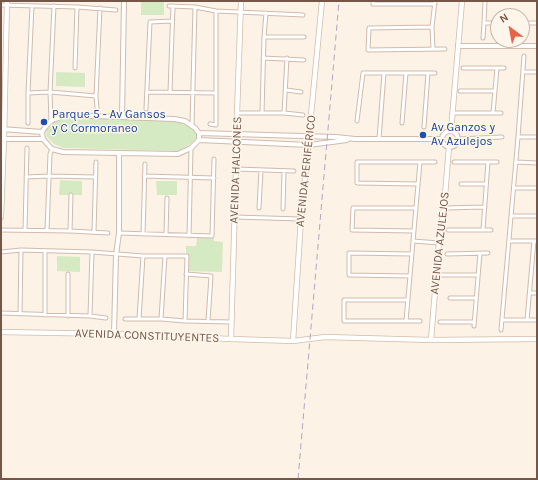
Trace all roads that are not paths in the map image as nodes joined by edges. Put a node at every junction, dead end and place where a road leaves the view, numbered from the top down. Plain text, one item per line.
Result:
1 (124, 1) edge
2 (241, 1) edge
3 (322, 1) edge
4 (373, 1) edge
5 (462, 1) edge
6 (485, 1) edge
7 (435, 2) edge
8 (4, 4) edge
9 (32, 6) junction
10 (54, 6) junction
11 (77, 7) junction
12 (195, 7) junction
13 (100, 8) junction
14 (116, 10) dead end
15 (216, 11) junction
16 (241, 12) junction
17 (266, 13) junction
18 (303, 15) dead end
19 (172, 21) junction
20 (484, 23) junction
21 (490, 23) edge
22 (432, 28) junction
23 (264, 37) junction
24 (304, 38) dead end
25 (483, 38) dead end
26 (458, 46) junction
27 (537, 46) edge
28 (433, 49) junction
29 (445, 49) dead end
30 (524, 56) dead end
31 (263, 58) junction
32 (287, 58) junction
33 (304, 60) dead end
34 (75, 68) dead end
35 (463, 68) dead end
36 (497, 68) junction
37 (504, 68) dead end
38 (523, 72) junction
39 (537, 72) edge
40 (384, 73) junction
41 (406, 73) junction
42 (428, 73) junction
43 (435, 73) dead end
44 (286, 90) junction
45 (460, 91) dead end
46 (495, 91) junction
47 (28, 92) junction
48 (50, 92) junction
49 (147, 92) junction
50 (170, 92) junction
51 (193, 92) junction
52 (301, 92) dead end
53 (216, 93) junction
54 (96, 96) junction
55 (3, 104) edge
56 (97, 108) dead end
57 (146, 109) dead end
58 (493, 112) junction
59 (238, 113) junction
60 (262, 113) junction
61 (284, 113) junction
62 (452, 113) junction
63 (501, 113) dead end
64 (303, 115) dead end
65 (122, 117) junction
66 (51, 121) junction
67 (357, 121) dead end
68 (28, 123) dead end
69 (402, 123) dead end
70 (210, 124) dead end
71 (192, 125) junction
72 (424, 127) dead end
73 (2, 129) edge
74 (451, 131) junction
75 (42, 132) junction
76 (199, 133) junction
77 (237, 134) junction
78 (310, 136) junction
79 (324, 137) junction
80 (518, 137) junction
81 (537, 137) edge
82 (502, 138) dead end
83 (2, 139) edge
84 (379, 139) junction
85 (442, 139) junction
86 (458, 139) junction
87 (43, 140) junction
88 (199, 140) junction
89 (336, 140) junction
90 (236, 142) junction
91 (323, 143) junction
92 (309, 144) junction
93 (449, 147) junction
94 (27, 148) dead end
95 (52, 148) junction
96 (191, 148) junction
97 (119, 153) junction
98 (214, 159) dead end
99 (96, 162) dead end
100 (420, 162) junction
101 (435, 162) dead end
102 (454, 162) dead end
103 (488, 162) junction
104 (498, 162) dead end
105 (516, 162) junction
106 (537, 163) edge
107 (145, 164) dead end
108 (236, 169) junction
109 (261, 170) junction
110 (284, 170) junction
111 (294, 171) dead end
112 (49, 176) junction
113 (144, 176) junction
114 (26, 177) junction
115 (95, 177) junction
116 (190, 177) junction
117 (214, 178) junction
118 (418, 184) junction
119 (461, 184) dead end
120 (486, 184) junction
121 (514, 188) junction
122 (537, 188) edge
123 (71, 195) dead end
124 (167, 198) dead end
125 (485, 207) junction
126 (259, 208) dead end
127 (416, 208) junction
128 (444, 208) junction
129 (283, 209) dead end
130 (511, 216) junction
131 (537, 216) edge
132 (1, 217) edge
133 (235, 217) junction
134 (301, 219) junction
135 (1, 230) edge
136 (25, 230) junction
137 (47, 230) junction
138 (448, 230) dead end
139 (482, 230) junction
140 (491, 230) dead end
141 (70, 231) junction
142 (414, 231) junction
143 (94, 232) junction
144 (108, 232) dead end
145 (119, 233) junction
146 (143, 234) junction
147 (166, 234) junction
148 (189, 236) junction
149 (413, 241) junction
150 (509, 241) junction
151 (536, 241) edge
152 (437, 243) junction
153 (21, 250) junction
154 (45, 251) junction
155 (1, 252) edge
156 (92, 252) junction
157 (480, 253) junction
158 (488, 253) dead end
159 (412, 254) junction
160 (447, 254) dead end
161 (116, 255) junction
162 (143, 256) junction
163 (165, 256) junction
164 (532, 267) junction
165 (537, 267) edge
166 (68, 274) dead end
167 (186, 274) junction
168 (436, 275) junction
169 (478, 275) junction
170 (410, 276) junction
171 (530, 293) junction
172 (537, 293) edge
173 (450, 298) dead end
174 (476, 298) junction
175 (408, 300) junction
176 (1, 313) edge
177 (20, 314) junction
178 (44, 315) junction
179 (68, 316) junction
180 (90, 316) junction
181 (106, 318) dead end
182 (125, 319) dead end
183 (162, 319) junction
184 (139, 320) junction
185 (502, 320) junction
186 (527, 320) junction
187 (537, 320) edge
188 (185, 321) junction
189 (208, 321) junction
190 (406, 321) junction
191 (420, 321) dead end
192 (229, 322) junction
193 (440, 322) dead end
194 (501, 330) dead end
195 (1, 332) edge
196 (114, 334) junction
197 (231, 339) junction
198 (537, 339) edge
199 (431, 340) junction
200 (293, 341) junction

1 - 65 street
2 - 16 main road, AVENIDA HALCONES
3 - 78 main road, AVENIDA PERIFÉRICO
4 - 7 street
5 - 26 main road
6 - 20 street
7 - 22 street
8 - 9 street
8 - 55 main road
9 - 10 street
9 - 47 street
10 - 11 street
10 - 48 street
11 - 13 street
11 - 34 street
12 - 15 street
12 - 19 street
12 - 51 street
13 - 14 street
13 - 54 street
15 - 16 street
15 - 53 street
16 - 17 street
16 - 59 main road, AVENIDA HALCONES
17 - 18 street
17 - 23 street
19 - 49 street
19 - 50 street
20 - 21 street
20 - 25 street
22 - 28 street
22 - 28 street
23 - 24 street
23 - 31 street
26 - 27 street
26 - 62 main road
28 - 29 street
30 - 38 street
31 - 32 street
31 - 60 street
32 - 33 street
32 - 44 street
35 - 36 street
36 - 37 street
36 - 46 street
38 - 39 street
38 - 80 street
40 - 41 street
40 - 67 street
40 - 84 street
41 - 42 street
41 - 69 street
42 - 43 street
42 - 72 street
44 - 52 street
44 - 61 street
45 - 46 street
46 - 58 street
47 - 48 street
47 - 68 street
48 - 54 street
48 - 66 street
49 - 50 street
49 - 57 street
50 - 51 street
51 - 53 street
51 - 71 street
53 - 70 street
54 - 56 street
55 - 73 main road
58 - 62 street
58 - 63 street
59 - 60 street
59 - 77 main road, AVENIDA HALCONES
60 - 61 street
61 - 64 street
62 - 74 main road
65 - 66 street
65 - 71 street
66 - 75 street
71 - 76 street
73 - 75 street
73 - 83 main road
74 - 85 street
74 - 86 street
75 - 87 street
76 - 77 street
76 - 88 street
77 - 78 street
77 - 90 main road, AVENIDA HALCONES
78 - 79 street
78 - 92 main road, AVENIDA PERIFÉRICO
79 - 89 street
79 - 91 street
80 - 81 street
80 - 105 street
82 - 86 street
83 - 87 street
83 - 132 main road
84 - 85 street
84 - 89 street
85 - 93 street
86 - 93 street
87 - 95 street
88 - 90 street
88 - 96 street
89 - 91 street
90 - 92 street
90 - 108 main road, AVENIDA HALCONES
91 - 92 street
92 - 134 main road, AVENIDA PERIFÉRICO
93 - 128 main road, AVENIDA AZULEJOS
94 - 114 street
95 - 97 street
95 - 112 street
96 - 97 street
96 - 116 street
97 - 145 street
98 - 117 street
99 - 115 street
100 - 101 street
100 - 118 street
100 - 118 street
102 - 103 street
103 - 104 street
103 - 120 street
105 - 106 street
105 - 121 street
107 - 113 street
108 - 109 street
108 - 133 main road, AVENIDA HALCONES
109 - 110 street
109 - 126 street
110 - 111 street
110 - 129 street
112 - 114 street
112 - 115 street
112 - 137 street
113 - 116 street
113 - 146 street
114 - 136 street
115 - 143 street
116 - 117 street
116 - 148 street
117 - 148 street
118 - 127 street
119 - 120 street
120 - 125 street
121 - 122 street
121 - 130 street
123 - 141 street
124 - 147 street
125 - 128 street
125 - 139 street
127 - 142 street
127 - 142 street
128 - 152 main road, AVENIDA AZULEJOS
130 - 131 street
130 - 150 street
133 - 134 street
133 - 192 main road, AVENIDA HALCONES
134 - 200 main road, AVENIDA PERIFÉRICO
135 - 136 street
136 - 137 street
137 - 141 street
138 - 139 street
139 - 140 street
141 - 143 street
142 - 149 street
143 - 144 street
145 - 146 street
145 - 161 street
146 - 147 street
147 - 148 street
149 - 152 street
149 - 159 street
150 - 151 street
150 - 185 street
151 - 164 street
152 - 168 main road, AVENIDA AZULEJOS
153 - 154 street
153 - 155 street
153 - 177 street
154 - 156 street
154 - 178 street
156 - 161 street
156 - 180 street
157 - 158 street
157 - 160 street
157 - 169 street
159 - 170 street
159 - 170 street
161 - 162 street
161 - 196 street
162 - 163 street
162 - 184 street
163 - 167 street
163 - 183 street
164 - 165 street
164 - 171 street
166 - 179 street
167 - 188 street
167 - 189 street
168 - 169 street
168 - 199 main road, AVENIDA AZULEJOS
169 - 174 street
170 - 175 street
171 - 172 street
171 - 186 street
173 - 174 street
174 - 193 street
175 - 190 street
175 - 190 street
176 - 177 street
177 - 178 street
178 - 179 street
179 - 180 street
180 - 181 street
182 - 184 street
183 - 184 street
183 - 188 street
185 - 186 street
185 - 194 street
186 - 187 street
188 - 189 street
189 - 192 street
190 - 191 street
192 - 197 main road, AVENIDA HALCONES
195 - 196 main road, AVENIDA CONSTITUYENTES
196 - 197 main road, AVENIDA CONSTITUYENTES
197 - 200 main road, AVENIDA CONSTITUYENTES
198 - 199 main road, AVENIDA CONSTITUYENTES
199 - 200 main road, AVENIDA CONSTITUYENTES

